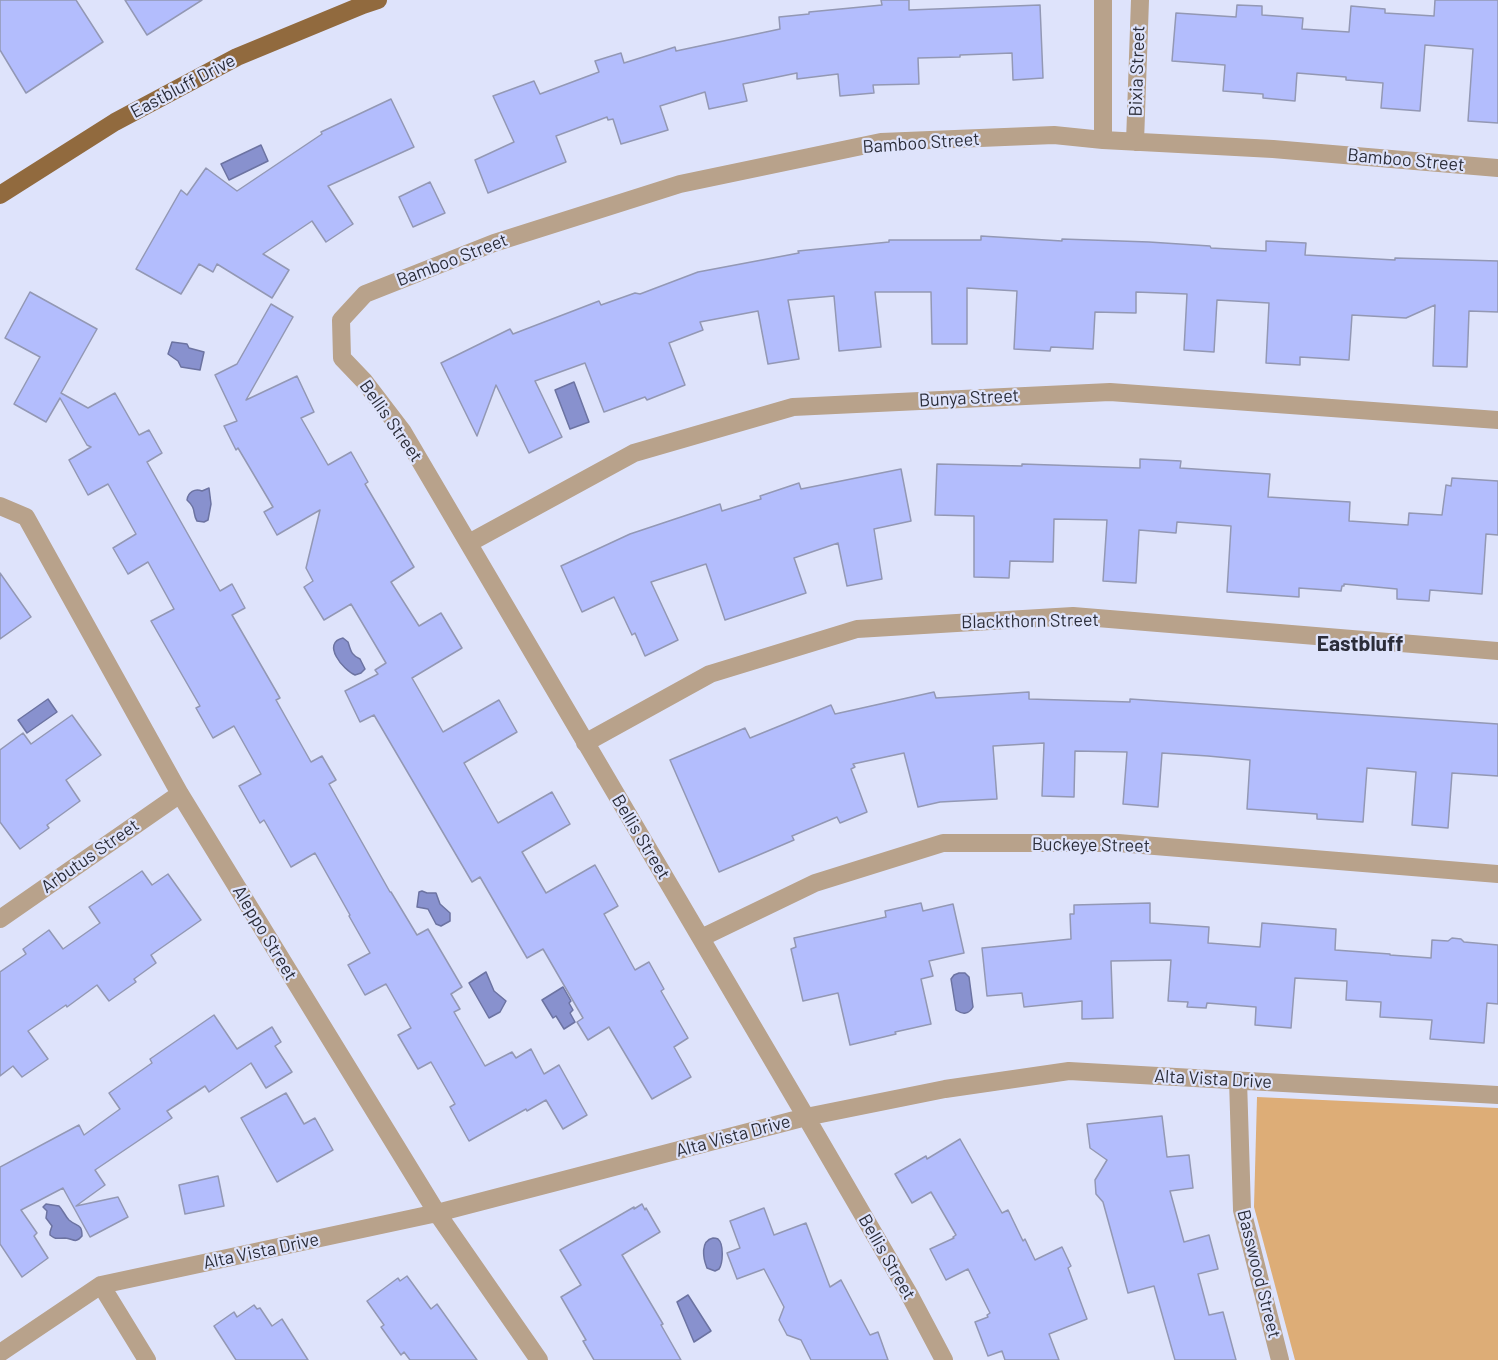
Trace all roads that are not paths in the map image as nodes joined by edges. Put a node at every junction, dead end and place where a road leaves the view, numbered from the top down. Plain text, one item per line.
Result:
1 (378, 0) edge
2 (1103, 0) edge
3 (1140, 0) edge
4 (1103, 140) junction
5 (1135, 142) junction
6 (1498, 168) edge
7 (0, 195) edge
8 (341, 320) joint
9 (1498, 420) edge
10 (0, 506) edge
11 (469, 543) junction
12 (1498, 651) edge
13 (585, 743) junction
14 (180, 794) junction
15 (1498, 873) edge
16 (0, 919) edge
17 (701, 938) junction
18 (1238, 1080) junction
19 (1498, 1095) edge
20 (806, 1117) junction
21 (437, 1213) junction
22 (101, 1285) junction
23 (0, 1353) edge
24 (147, 1360) edge
25 (539, 1360) edge
26 (944, 1360) edge
27 (1280, 1360) edge

1 - 7 main road, Eastbluff Drive
2 - 4 street, Bixia Street
3 - 5 street, Bixia Street
4 - 5 street, Bamboo Street
4 - 8 street, Bamboo Street
5 - 6 street, Bamboo Street
8 - 11 street, Bellis Street
9 - 11 street, Bunya Street
10 - 14 street, Aleppo Street
11 - 13 street, Bellis Street
12 - 13 street, Blackthorn Street
13 - 17 street, Bellis Street
14 - 16 street, Arbutus Street
14 - 21 street, Aleppo Street
15 - 17 street, Buckeye Street
17 - 20 street, Bellis Street
18 - 19 street, Alta Vista Drive
18 - 20 street, Alta Vista Drive
18 - 27 street, Basswood Street
20 - 21 street, Alta Vista Drive
20 - 26 street, Bellis Street
21 - 22 street, Alta Vista Drive
21 - 25 street, Aleppo Street
22 - 23 street, Alta Vista Drive
22 - 24 street

